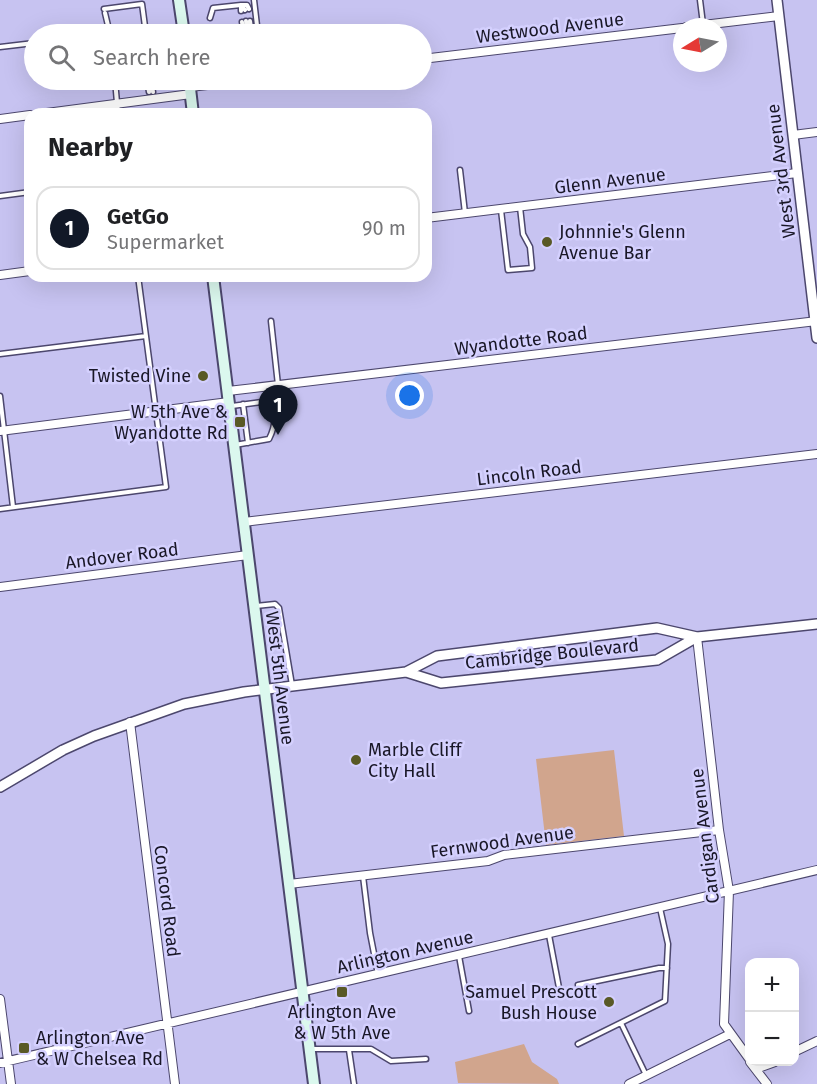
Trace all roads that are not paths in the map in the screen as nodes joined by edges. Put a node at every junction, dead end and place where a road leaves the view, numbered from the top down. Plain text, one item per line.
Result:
1 (179, 0) edge
2 (254, 0) edge
3 (700, 0) edge
4 (777, 0) edge
5 (244, 9) dead end
6 (778, 16) junction
7 (210, 18) dead end
8 (702, 18) edge
9 (246, 21) dead end
10 (727, 22) edge
11 (107, 24) edge
12 (145, 24) edge
13 (183, 24) edge
14 (246, 24) edge
15 (257, 24) edge
16 (673, 29) edge
17 (24, 44) edge
18 (0, 47) edge
19 (432, 58) edge
20 (116, 90) edge
21 (177, 90) edge
22 (190, 90) edge
23 (117, 104) junction
24 (86, 108) edge
25 (117, 108) edge
26 (192, 108) edge
27 (24, 116) edge
28 (0, 119) edge
29 (817, 132) edge
30 (793, 135) junction
31 (460, 170) dead end
32 (797, 173) junction
33 (24, 193) edge
34 (0, 196) edge
35 (520, 207) junction
36 (500, 209) junction
37 (465, 214) junction
38 (432, 217) edge
39 (24, 272) edge
40 (0, 274) edge
41 (139, 282) edge
42 (214, 282) edge
43 (271, 321) dead end
44 (816, 321) edge
45 (146, 336) junction
46 (817, 338) edge
47 (0, 354) edge
48 (278, 385) junction
49 (251, 388) junction
50 (0, 396) edge
51 (229, 400) junction
52 (253, 403) junction
53 (243, 404) junction
54 (156, 411) junction
55 (2, 431) edge
56 (248, 443) junction
57 (234, 445) junction
58 (817, 454) edge
59 (13, 507) junction
60 (0, 508) edge
61 (244, 522) junction
62 (248, 555) junction
63 (0, 587) edge
64 (254, 606) junction
65 (817, 624) edge
66 (697, 637) junction
67 (406, 672) junction
68 (292, 686) junction
69 (265, 689) junction
70 (130, 722) junction
71 (0, 787) edge
72 (719, 830) junction
73 (817, 870) edge
74 (363, 875) junction
75 (289, 884) junction
76 (729, 891) junction
77 (660, 908) junction
78 (548, 934) junction
79 (459, 955) junction
80 (667, 968) junction
81 (378, 974) junction
82 (578, 985) dead end
83 (302, 992) junction
84 (560, 993) dead end
85 (0, 999) edge
86 (470, 1011) dead end
87 (167, 1023) junction
88 (621, 1023) junction
89 (730, 1034) junction
90 (817, 1041) edge
91 (578, 1044) dead end
92 (309, 1049) junction
93 (350, 1050) junction
94 (799, 1050) edge
95 (745, 1054) edge
96 (426, 1059) dead end
97 (4, 1063) edge
98 (754, 1066) edge
99 (646, 1075) junction
100 (11, 1084) edge
101 (175, 1084) edge
102 (314, 1084) edge
103 (354, 1084) edge
104 (629, 1084) edge
105 (767, 1084) edge

1 - 13 main road
2 - 15 lane
3 - 8 lane
4 - 6 street, West 3rd Avenue
5 - 7 lane
6 - 10 street
6 - 30 street, West 3rd Avenue
9 - 14 lane
11 - 12 lane
16 - 19 street, Westwood Avenue
17 - 18 lane
20 - 23 lane
21 - 23 street
22 - 26 main road
23 - 24 street
23 - 25 lane
27 - 28 street
29 - 30 street
30 - 32 street, West 3rd Avenue
31 - 37 lane
32 - 35 street, Glenn Avenue
32 - 44 street, West 3rd Avenue
33 - 34 lane
35 - 36 street, Glenn Avenue
35 - 36 lane
36 - 37 street, Glenn Avenue
37 - 38 street, Glenn Avenue
39 - 40 street
41 - 45 lane
42 - 51 main road, West 5th Avenue
43 - 48 lane
44 - 46 street, West 3rd Avenue
44 - 48 street, Wyandotte Road
45 - 47 lane
45 - 54 lane
48 - 49 street, Wyandotte Road
49 - 51 street, Wyandotte Road
49 - 52 lane
50 - 55 lane
51 - 53 lane
51 - 54 street, Wyandotte Road
51 - 57 main road, West 5th Avenue
52 - 53 lane
52 - 56 lane
53 - 56 lane
54 - 55 street, Wyandotte Road
54 - 59 lane
55 - 59 lane
56 - 57 lane
57 - 61 main road, West 5th Avenue
58 - 61 street, Lincoln Road
59 - 60 lane
61 - 62 main road, West 5th Avenue
62 - 63 street, Andover Road
62 - 64 main road, West 5th Avenue
64 - 68 lane
64 - 69 main road, West 5th Avenue
65 - 66 street, Cambridge Boulevard
66 - 67 street, Cambridge Boulevard
66 - 67 street, Cambridge Boulevard
66 - 72 street, Cardigan Avenue
67 - 68 street, Cambridge Boulevard
68 - 69 street, Cambridge Boulevard
69 - 70 street, Cambridge Boulevard
69 - 75 main road, West 5th Avenue
70 - 71 street, Cambridge Boulevard
70 - 87 street, Concord Road
72 - 74 street, Fernwood Avenue
72 - 76 street, Cardigan Avenue
73 - 76 street, Arlington Avenue
74 - 75 street, Fernwood Avenue
74 - 81 lane
75 - 83 main road, West 5th Avenue
76 - 77 street, Arlington Avenue
76 - 89 street, Cardigan Avenue
77 - 78 street, Arlington Avenue
77 - 80 lane
78 - 79 street, Arlington Avenue
78 - 84 lane
79 - 81 street, Arlington Avenue
79 - 86 lane
80 - 82 lane
80 - 88 lane
81 - 83 street, Arlington Avenue
83 - 87 street, Arlington Avenue
83 - 92 main road, West 5th Avenue
85 - 97 street
87 - 97 street, Arlington Avenue
87 - 101 street, Concord Road
88 - 91 lane
88 - 99 lane
89 - 95 street, Cardigan Avenue
89 - 99 street
90 - 94 street
92 - 93 lane
92 - 102 main road, West 5th Avenue
93 - 96 lane
93 - 103 lane
97 - 100 street
98 - 105 street, Cardigan Avenue
99 - 104 street

